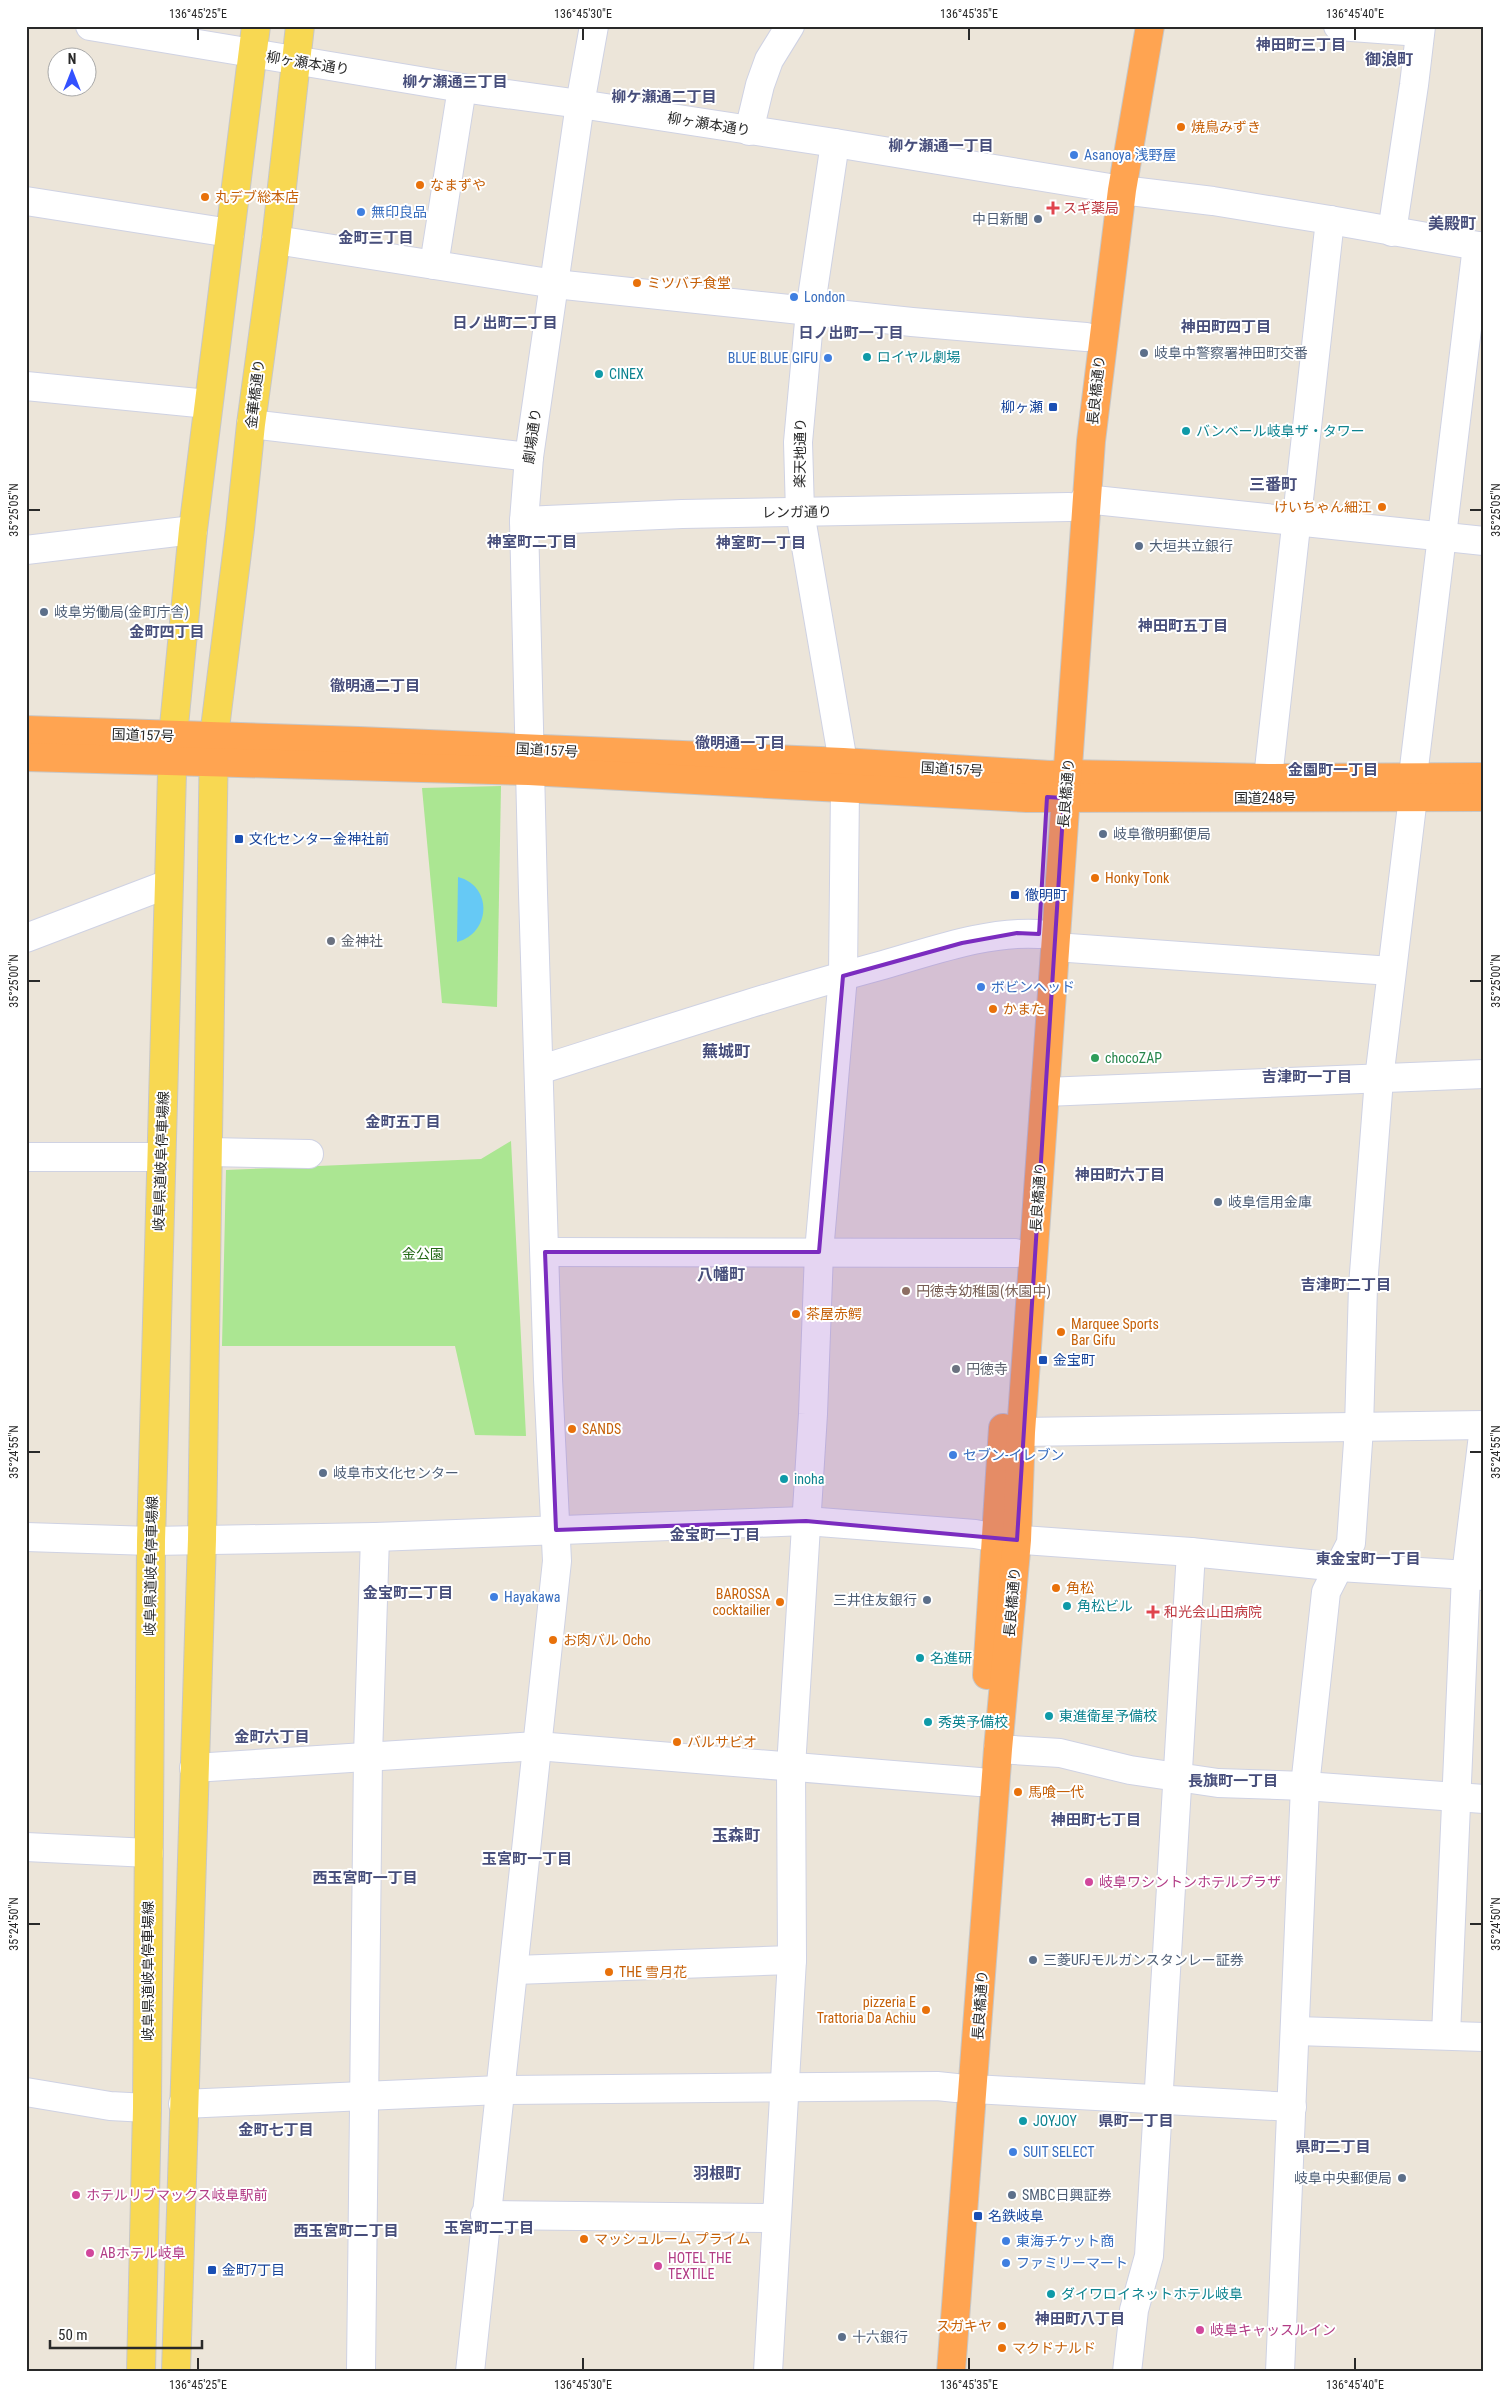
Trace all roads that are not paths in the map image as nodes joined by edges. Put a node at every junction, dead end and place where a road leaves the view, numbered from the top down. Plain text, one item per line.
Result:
1 (90, 26) edge
2 (256, 26) edge
3 (300, 26) edge
4 (594, 26) edge
5 (790, 26) edge
6 (1133, 26) edge
7 (1150, 26) edge
8 (1338, 26) edge
9 (128, 29) edge
10 (1420, 29) edge
11 (252, 54) junction
12 (295, 60) junction
13 (462, 88) junction
14 (580, 104) junction
15 (749, 131) junction
16 (835, 143) junction
17 (1114, 188) junction
18 (26, 201) edge
19 (1330, 220) junction
20 (1392, 232) junction
21 (230, 234) junction
22 (276, 240) junction
23 (1480, 246) edge
24 (434, 265) junction
25 (555, 284) junction
26 (810, 311) junction
27 (1086, 337) junction
28 (26, 386) edge
29 (208, 404) junction
30 (251, 424) junction
31 (529, 457) junction
32 (1077, 503) junction
33 (800, 512) junction
34 (524, 521) junction
35 (1296, 521) junction
36 (193, 530) junction
37 (1441, 536) junction
38 (1484, 541) edge
39 (26, 550) edge
40 (26, 730) edge
41 (173, 749) junction
42 (214, 749) junction
43 (26, 757) edge
44 (530, 760) junction
45 (844, 775) junction
46 (1484, 777) edge
47 (1268, 778) junction
48 (1057, 786) junction
49 (1413, 787) junction
50 (1484, 797) edge
51 (168, 884) junction
52 (26, 938) edge
53 (1047, 940) junction
54 (1391, 971) junction
55 (843, 976) junction
56 (539, 1070) junction
57 (1484, 1074) edge
58 (1380, 1079) junction
59 (1045, 1092) junction
60 (209, 1152) junction
61 (309, 1154) dead end
62 (26, 1157) edge
63 (161, 1157) junction
64 (545, 1252) junction
65 (819, 1252) junction
66 (1015, 1253) junction
67 (1484, 1426) edge
68 (1359, 1428) junction
69 (1022, 1432) junction
70 (806, 1521) junction
71 (556, 1530) junction
72 (26, 1537) edge
73 (375, 1537) junction
74 (202, 1539) junction
75 (1007, 1539) junction
76 (151, 1541) junction
77 (1191, 1552) junction
78 (1339, 1567) junction
79 (1475, 1576) edge
80 (536, 1746) junction
81 (998, 1749) junction
82 (368, 1756) junction
83 (791, 1767) junction
84 (194, 1768) junction
85 (1177, 1778) junction
86 (979, 1782) junction
87 (1305, 1786) junction
88 (1455, 1798) junction
89 (1484, 1799) edge
90 (26, 1847) edge
91 (148, 1853) junction
92 (792, 1960) junction
93 (515, 1970) junction
94 (1296, 2031) junction
95 (1446, 2035) junction
96 (1484, 2037) edge
97 (784, 2087) junction
98 (965, 2088) junction
99 (500, 2090) junction
100 (26, 2092) edge
101 (366, 2094) junction
102 (1160, 2101) junction
103 (184, 2104) junction
104 (1292, 2107) junction
105 (147, 2108) junction
106 (485, 2215) junction
107 (776, 2218) junction
108 (141, 2372) edge
109 (176, 2372) edge
110 (362, 2372) edge
111 (470, 2372) edge
112 (768, 2372) edge
113 (936, 2372) edge
114 (951, 2372) edge
115 (1127, 2372) edge
116 (1280, 2372) edge

1 - 9 street, 柳ヶ瀬本通り
2 - 11 main road
3 - 12 main road, 金華橋通り
4 - 14 street, 劇場通り
5 - 15 street
6 - 17 highway, 長良橋通り
7 - 17 highway, 長良橋通り
8 - 10 street
9 - 11 street, 柳ヶ瀬本通り
10 - 20 street
11 - 12 street, 柳ヶ瀬本通り
11 - 21 main road
12 - 13 street, 柳ヶ瀬本通り
12 - 22 main road, 金華橋通り
13 - 14 street, 柳ヶ瀬本通り
13 - 24 street
14 - 15 street, 柳ヶ瀬本通り
14 - 25 street, 劇場通り
15 - 16 street, 柳ヶ瀬本通り
16 - 17 street, 柳ヶ瀬本通り
16 - 26 street, 楽天地通り
17 - 19 street, 柳ヶ瀬本通り
17 - 27 highway, 長良橋通り
17 - 32 highway, 長良橋通り
18 - 21 street
19 - 20 street, 柳ヶ瀬本通り
19 - 35 street
20 - 23 street, 柳ヶ瀬本通り
21 - 29 main road
22 - 24 street
22 - 30 main road, 金華橋通り
23 - 37 street
24 - 25 street
25 - 26 street
25 - 31 street, 劇場通り
26 - 27 street
26 - 33 street, 楽天地通り
27 - 32 highway, 長良橋通り
28 - 29 street
29 - 36 main road
30 - 31 street
30 - 42 main road, 金華橋通り
31 - 34 street, 劇場通り
32 - 33 street, レンガ通り
32 - 35 street, レンガ通り
32 - 48 highway, 長良橋通り
33 - 34 street, レンガ通り
33 - 45 street, 楽天地通り
34 - 44 street, 劇場通り
35 - 37 street, レンガ通り
35 - 47 street
36 - 39 street
36 - 41 main road
37 - 38 street, レンガ通り
37 - 49 street
40 - 41 highway, 国道157号
41 - 42 highway, 国道157号
41 - 43 highway, 国道157号
41 - 51 main road, 岐阜県道岐阜停車場線
42 - 44 highway, 国道157号
42 - 60 main road
44 - 45 highway, 国道157号
44 - 56 street, 劇場通り
45 - 48 highway, 国道157号
45 - 55 street, 楽天地通り
46 - 49 highway, 国道248号
47 - 48 highway, 国道248号
47 - 49 highway, 国道248号
48 - 49 highway, 国道248号
48 - 53 highway, 長良橋通り
49 - 50 highway, 国道248号
49 - 54 street
51 - 52 street
51 - 63 main road, 岐阜県道岐阜停車場線
53 - 54 street
53 - 55 street
53 - 59 highway, 長良橋通り
53 - 66 highway, 長良橋通り
54 - 58 street
55 - 56 street
55 - 65 street, 楽天地通り
56 - 64 street, 劇場通り
57 - 58 street
58 - 59 street
58 - 68 street
59 - 69 highway, 長良橋通り
60 - 61 street
60 - 74 main road
62 - 63 street
63 - 76 main road, 岐阜県道岐阜停車場線
64 - 65 street
64 - 71 street, 劇場通り
65 - 66 street
65 - 70 street, 楽天地通り
66 - 75 highway, 長良橋通り
67 - 68 street
67 - 79 street
68 - 69 street
68 - 78 street
69 - 75 highway, 長良橋通り
70 - 71 street
70 - 75 street
70 - 83 street, 楽天地通り
71 - 73 street
71 - 80 street, 劇場通り
72 - 76 street
73 - 74 street
73 - 82 street
74 - 76 street
74 - 84 main road
75 - 77 street
75 - 81 highway, 長良橋通り
75 - 86 highway, 長良橋通り
76 - 91 main road, 岐阜県道岐阜停車場線
77 - 78 street
77 - 85 street
78 - 79 street
78 - 87 street
79 - 88 street
80 - 82 street
80 - 83 street
80 - 93 street, 劇場通り
81 - 85 street
81 - 98 highway, 長良橋通り
82 - 84 street
82 - 101 street
83 - 86 street
83 - 92 street, 楽天地通り
84 - 103 main road
85 - 87 street
85 - 102 street
86 - 98 highway, 長良橋通り
87 - 88 street
87 - 94 street
88 - 89 street
88 - 95 street
90 - 91 street
91 - 105 main road, 岐阜県道岐阜停車場線
92 - 93 street
92 - 97 street, 楽天地通り
93 - 99 street, 劇場通り
94 - 95 street
94 - 104 street
95 - 96 street
97 - 98 street
97 - 99 street
97 - 107 street, 楽天地通り
98 - 102 street
98 - 113 highway, 長良橋通り
98 - 114 highway, 長良橋通り
99 - 101 street
99 - 106 street, 劇場通り
100 - 105 street
101 - 103 street
101 - 110 street
102 - 104 street
102 - 115 street
103 - 109 main road
104 - 116 street
105 - 108 main road, 岐阜県道岐阜停車場線
106 - 107 street
106 - 111 street, 劇場通り
107 - 112 street, 楽天地通り

